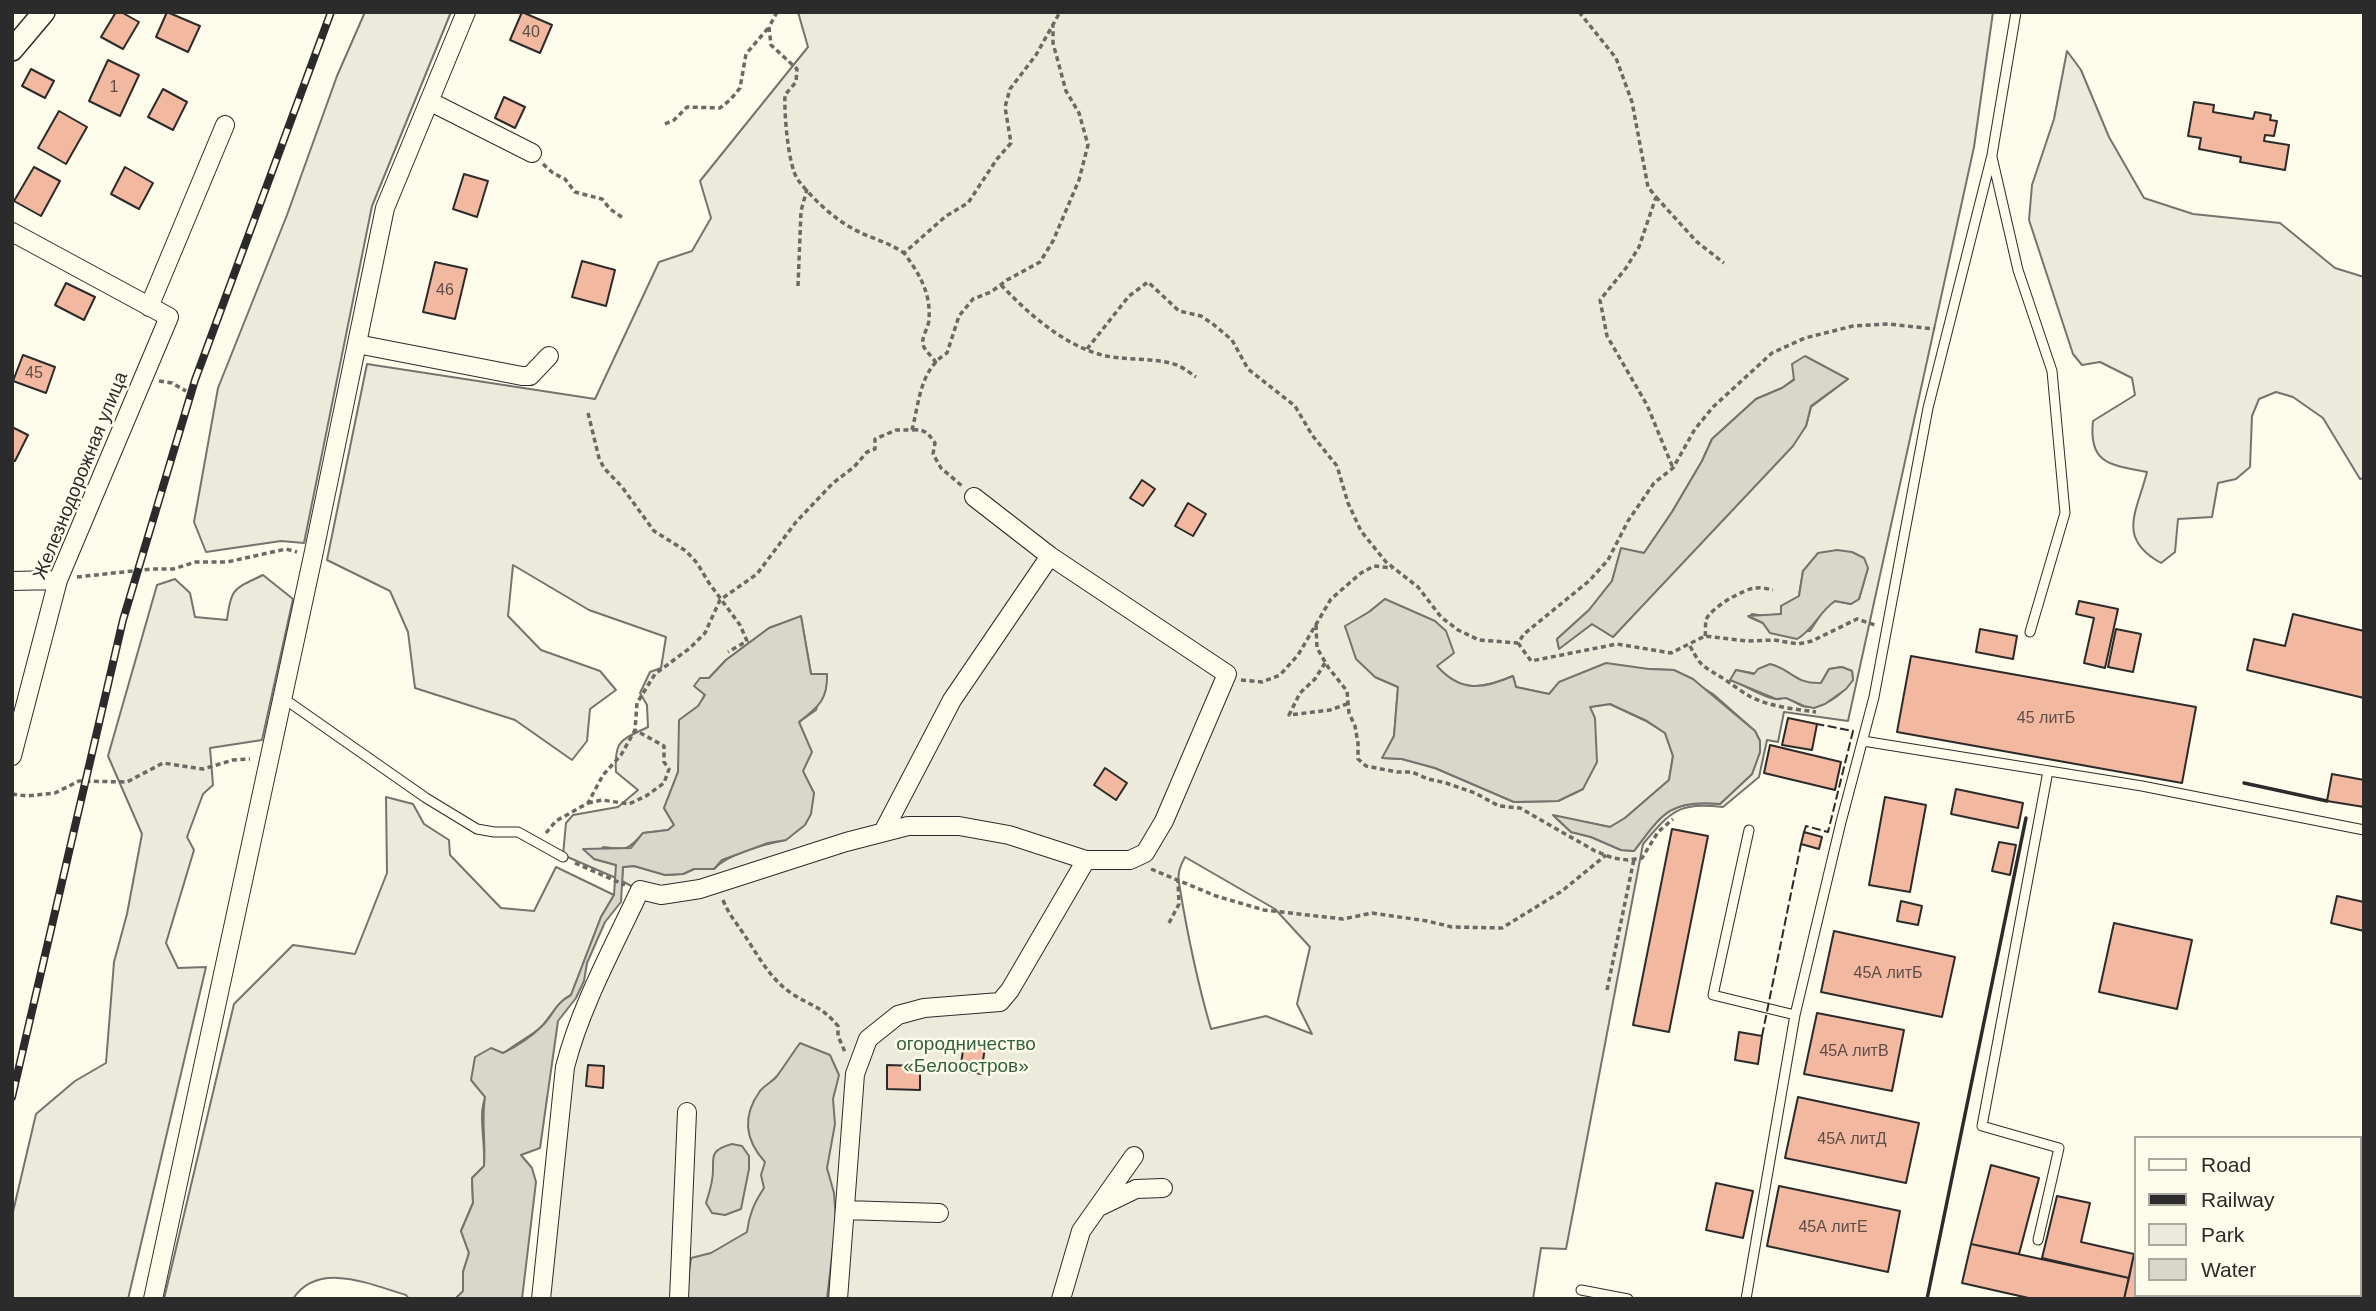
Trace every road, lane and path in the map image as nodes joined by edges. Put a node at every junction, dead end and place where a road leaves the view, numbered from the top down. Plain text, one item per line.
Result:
1 (44, 12) edge
2 (466, 12) edge
3 (777, 12) edge
4 (1060, 12) edge
5 (1578, 12) edge
6 (2016, 12) edge
7 (1053, 26) junction
8 (769, 27) junction
9 (12, 50) edge
10 (429, 101) junction
11 (665, 124) dead end
12 (225, 125) dead end
13 (531, 153) joint
14 (1992, 155) junction
15 (807, 188) junction
16 (1656, 197) junction
17 (623, 218) dead end
18 (12, 232) edge
19 (904, 253) junction
20 (1724, 263) dead end
21 (1000, 285) junction
22 (798, 286) dead end
23 (149, 307) junction
24 (1947, 333) junction
25 (357, 344) junction
26 (1087, 349) junction
27 (549, 356) dead end
28 (936, 362) junction
29 (1196, 377) dead end
30 (143, 379) junction
31 (186, 391) dead end
32 (588, 413) dead end
33 (912, 430) junction
34 (1673, 468) junction
35 (974, 497) joint
36 (313, 556) junction
37 (1050, 556) junction
38 (1394, 569) junction
39 (58, 580) junction
40 (12, 581) edge
41 (1773, 590) dead end
42 (720, 600) junction
43 (1316, 625) junction
44 (1886, 632) junction
45 (2030, 632) dead end
46 (1705, 636) junction
47 (1518, 643) junction
48 (1690, 646) junction
49 (728, 652) dead end
50 (1325, 663) junction
51 (1227, 674) junction
52 (283, 698) junction
53 (1347, 704) junction
54 (1816, 712) dead end
55 (635, 730) junction
56 (1864, 740) junction
57 (12, 755) edge
58 (270, 757) junction
59 (2048, 771) junction
60 (12, 794) edge
61 (588, 803) junction
62 (1672, 819) dead end
63 (1749, 830) dead end
64 (2364, 830) edge
65 (883, 832) junction
66 (538, 843) junction
67 (1606, 855) junction
68 (563, 857) joint
69 (1634, 859) junction
70 (1086, 860) junction
71 (1130, 860) junction
72 (1178, 881) junction
73 (626, 885) dead end
74 (713, 885) junction
75 (1169, 923) dead end
76 (1607, 990) dead end
77 (1796, 1015) junction
78 (858, 1065) junction
79 (687, 1112) dead end
80 (1134, 1156) dead end
81 (1163, 1188) dead end
82 (845, 1209) junction
83 (1095, 1209) junction
84 (939, 1213) dead end
85 (2038, 1240) dead end
86 (1581, 1290) dead end
87 (153, 1299) edge
88 (541, 1299) edge
89 (679, 1299) edge
90 (838, 1299) edge
91 (1061, 1299) edge
92 (1628, 1299) edge
93 (1746, 1299) edge

1 - 9 street
2 - 10 street
3 - 8 path
4 - 7 path
5 - 16 path
6 - 14 lane
7 - 19 path
7 - 21 path
8 - 11 path
8 - 15 path
10 - 13 street
10 - 25 street
12 - 23 street
13 - 17 path
14 - 24 lane
14 - 45 lane
15 - 19 path
15 - 22 path
16 - 20 path
16 - 34 path
18 - 23 street
19 - 28 path
21 - 26 path
21 - 28 path
23 - 30 street, Железнодорожная улица
24 - 34 path
24 - 44 lane
25 - 27 street
25 - 36 street
26 - 29 path
26 - 38 path
28 - 33 path
30 - 31 path
30 - 39 street, Железнодорожная улица
32 - 42 path
33 - 35 path
33 - 42 path
34 - 47 path
35 - 37 street
36 - 39 path
36 - 52 street
37 - 51 street
37 - 65 street
38 - 43 path
38 - 47 path
39 - 40 street
39 - 57 street, Железнодорожная улица
41 - 46 path
42 - 49 path
42 - 55 path
43 - 50 path
43 - 51 path
44 - 46 path
44 - 56 lane
46 - 48 path
47 - 48 path
48 - 54 path
50 - 53 path
50 - 53 path
51 - 71 street
52 - 58 street
52 - 66 lane
53 - 67 path
55 - 61 path
55 - 61 path
56 - 59 lane
56 - 77 lane
58 - 60 path
58 - 87 street
59 - 64 lane
59 - 85 lane
61 - 66 path
62 - 69 path
63 - 77 lane
65 - 70 street
65 - 74 street
66 - 68 lane
67 - 69 path
67 - 72 path
68 - 73 path
69 - 76 path
70 - 71 street
70 - 78 street
71 - 72 path
72 - 75 path
74 - 78 path
74 - 88 street
77 - 93 lane
78 - 82 street
79 - 89 street
80 - 83 street
81 - 83 street
82 - 84 street
82 - 90 street
83 - 91 street
86 - 92 lane

